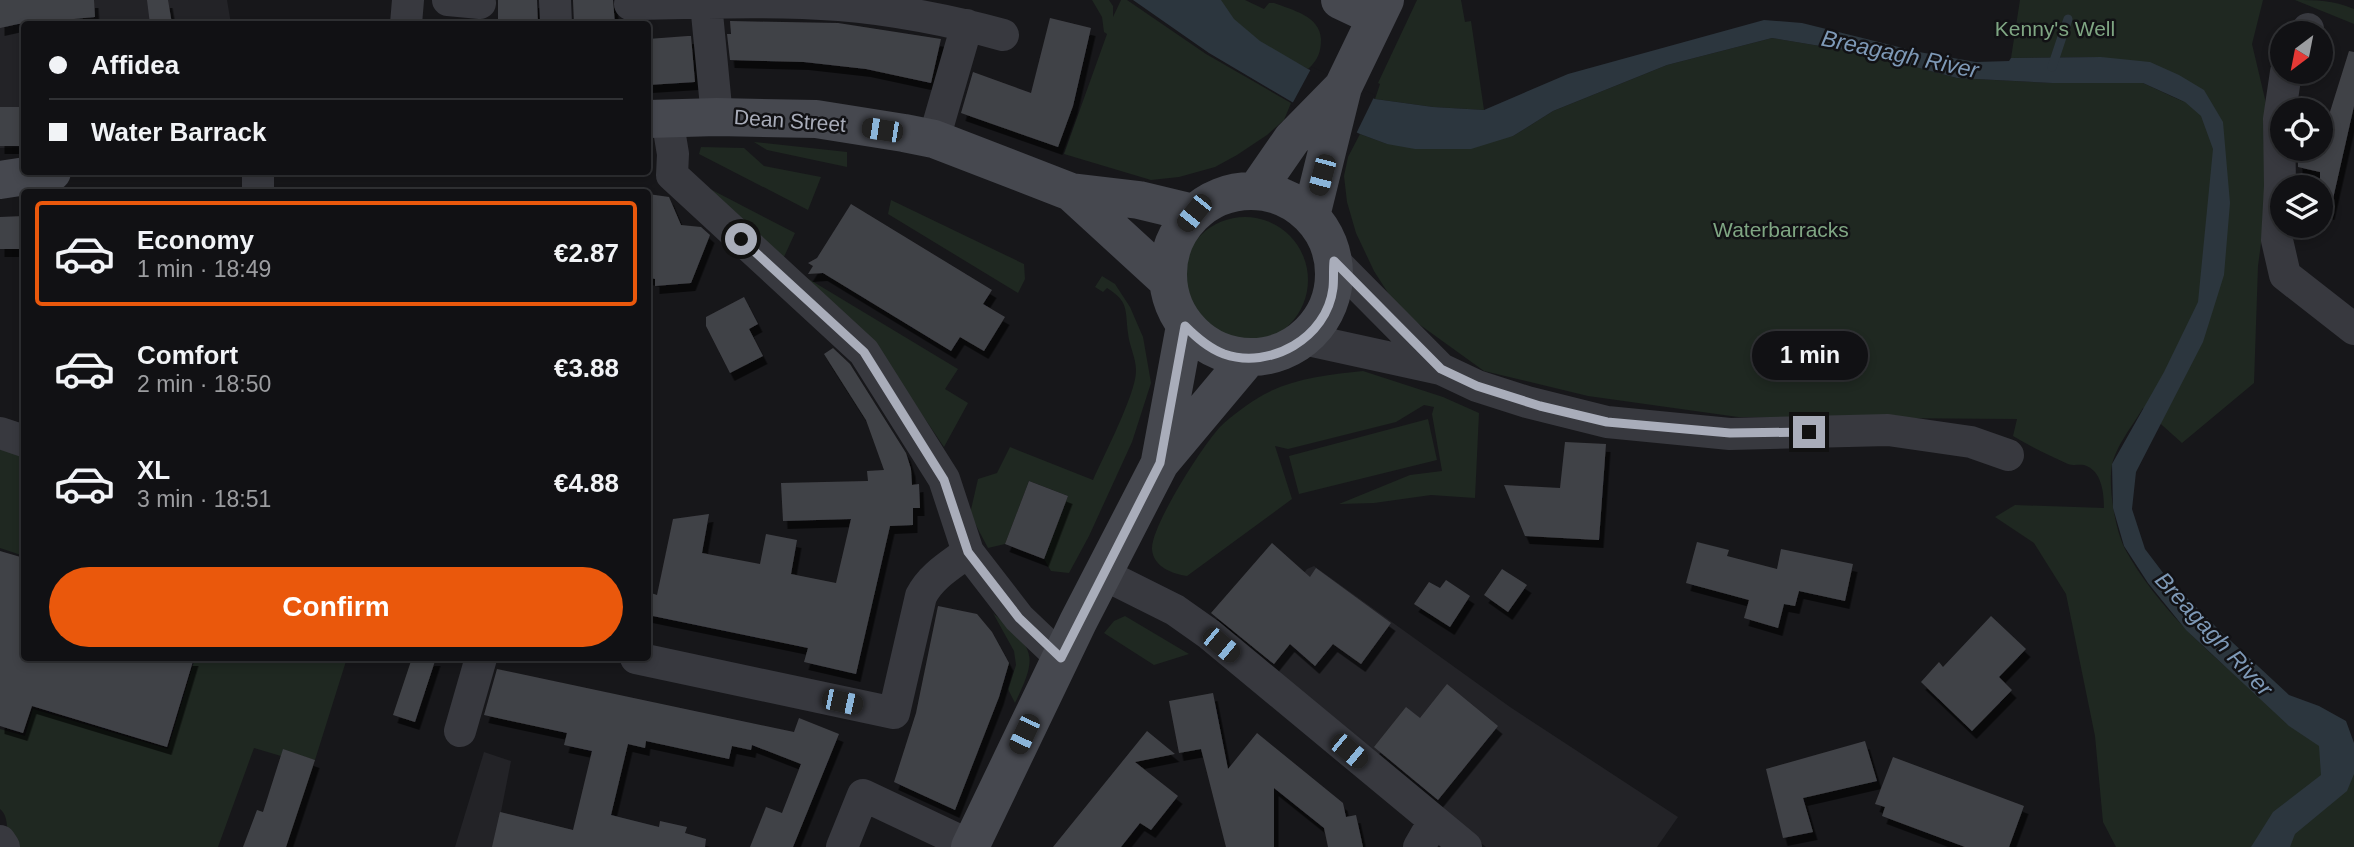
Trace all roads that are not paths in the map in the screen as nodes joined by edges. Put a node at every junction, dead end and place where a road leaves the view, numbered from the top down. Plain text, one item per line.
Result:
1 (408, 0) edge
2 (448, 0) edge
3 (555, 0) edge
4 (1340, 0) edge
5 (481, 3) dead end
6 (706, 3) junction
7 (630, 4) dead end
8 (1380, 8) edge
9 (406, 21) edge
10 (556, 21) edge
11 (967, 25) junction
12 (1003, 35) dead end
13 (2284, 84) edge
14 (717, 117) junction
15 (657, 119) edge
16 (1315, 136) junction
17 (934, 139) junction
18 (32, 175) edge
19 (0, 180) edge
20 (1256, 191) junction
21 (1071, 192) junction
22 (1194, 213) junction
23 (1311, 216) junction
24 (1334, 261) junction
25 (1167, 280) junction
26 (1185, 326) junction
27 (2354, 329) edge
28 (1304, 339) junction
29 (1248, 358) junction
30 (1441, 369) junction
31 (0, 433) edge
32 (21, 440) edge
33 (2008, 455) dead end
34 (1160, 463) junction
35 (968, 552) junction
36 (1103, 574) junction
37 (1061, 658) junction
38 (480, 661) edge
39 (650, 661) edge
40 (460, 731) dead end
41 (1427, 834) edge
42 (0, 841) edge
43 (970, 846) edge
44 (4, 847) edge
45 (842, 847) edge
46 (1466, 847) edge

1 - 9 street
2 - 5 street
3 - 10 street
4 - 8 main road
6 - 7 street
6 - 11 street
6 - 14 street
8 - 16 main road
11 - 12 street
11 - 17 street
13 - 27 street
14 - 15 main road, Dean Street
14 - 17 main road, Dean Street
15 - 35 street, Dean Street
16 - 20 main road
16 - 23 main road
17 - 21 main road, Dean Street
18 - 19 main road
20 - 22 main road
20 - 23 main road
21 - 22 main road, Dean Street
21 - 25 main road, Dean Street
22 - 25 main road
23 - 24 main road
24 - 28 main road
24 - 30 street
25 - 26 main road
26 - 29 main road
26 - 34 main road
28 - 29 main road
28 - 30 street
29 - 34 main road
30 - 33 street
31 - 32 street
34 - 36 main road
35 - 37 street, Dean Street
35 - 39 street
36 - 37 main road
36 - 41 street
37 - 43 main road
38 - 40 street
41 - 46 street
42 - 44 street
43 - 45 street

